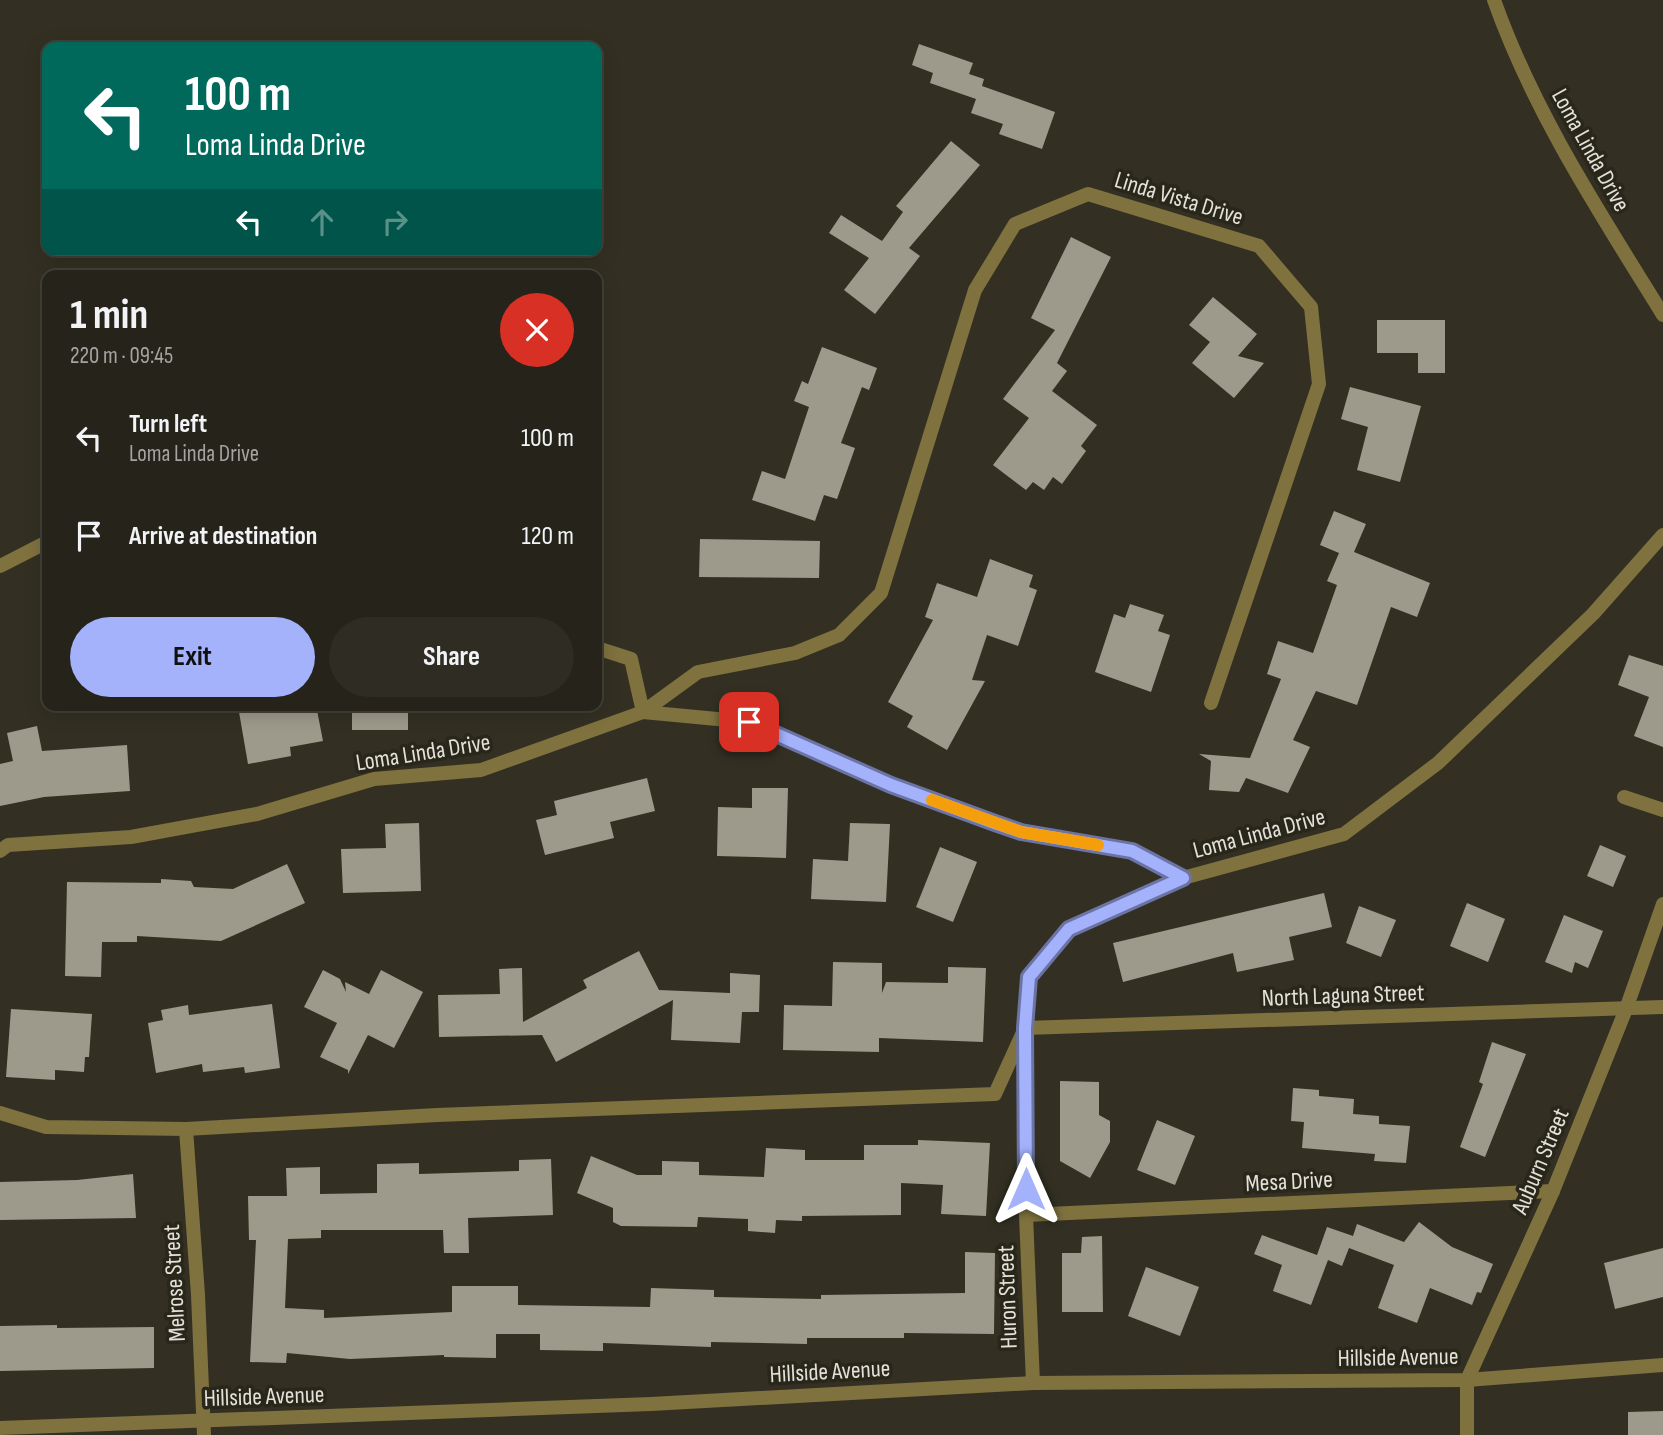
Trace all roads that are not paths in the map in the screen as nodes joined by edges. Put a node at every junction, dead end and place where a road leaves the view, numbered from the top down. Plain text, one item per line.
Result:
1 (1494, 0) edge
2 (1663, 315) edge
3 (1663, 535) edge
4 (42, 545) edge
5 (0, 566) edge
6 (602, 650) edge
7 (1211, 702) dead end
8 (643, 712) junction
9 (1624, 797) dead end
10 (1663, 810) edge
11 (0, 851) edge
12 (1183, 878) junction
13 (1663, 904) edge
14 (1663, 1007) edge
15 (1626, 1009) junction
16 (1025, 1028) junction
17 (0, 1113) edge
18 (186, 1129) junction
19 (1553, 1191) junction
20 (1026, 1215) junction
21 (1663, 1365) edge
22 (1467, 1380) junction
23 (1033, 1383) junction
24 (0, 1428) edge
25 (203, 1428) edge
26 (1467, 1435) edge

1 - 2 street, Loma Linda Drive
3 - 12 street, Loma Linda Drive
4 - 5 street
6 - 8 street
7 - 8 street, Linda Vista Drive
8 - 11 street, Loma Linda Drive
8 - 12 street, Loma Linda Drive
9 - 10 street
12 - 16 street, Huron Street
13 - 15 street, Auburn Street
14 - 15 street, North Laguna Street
15 - 16 street, North Laguna Street
15 - 19 street, Auburn Street
16 - 18 street
16 - 20 street, Huron Street
17 - 18 street
18 - 25 street, Melrose Street
19 - 20 street, Mesa Drive
19 - 22 street, Auburn Street
20 - 23 street, Huron Street
21 - 22 street, Hillside Avenue
22 - 23 street, Hillside Avenue
22 - 26 street, Auburn Street
23 - 25 street, Hillside Avenue
24 - 25 street, Hillside Avenue

